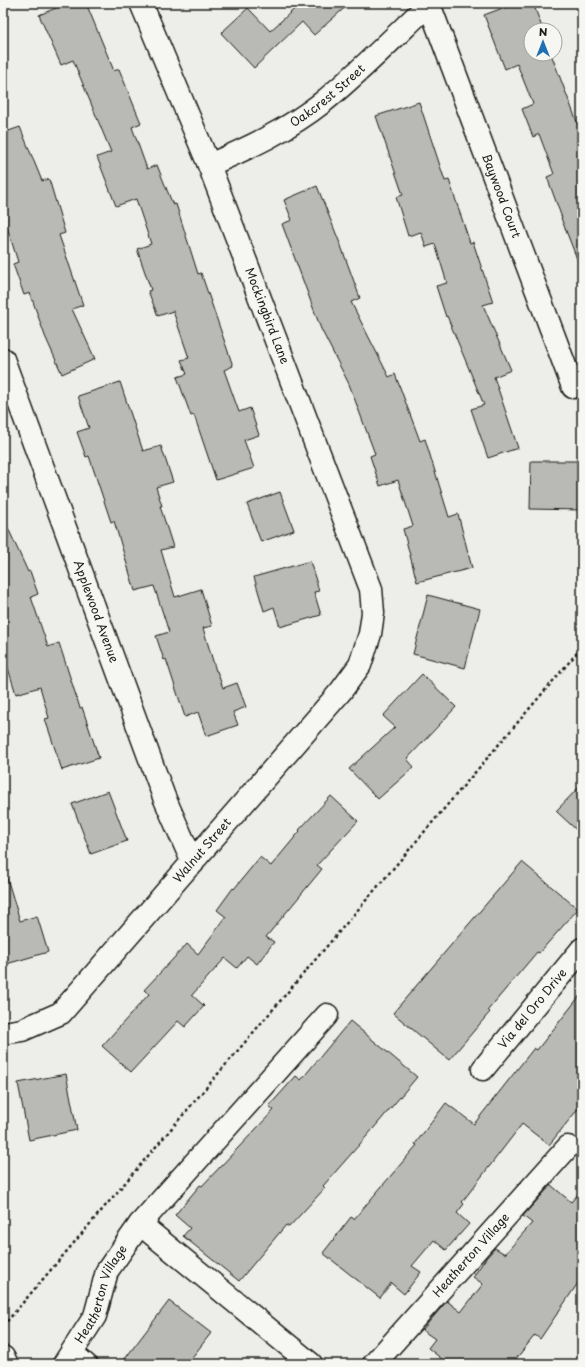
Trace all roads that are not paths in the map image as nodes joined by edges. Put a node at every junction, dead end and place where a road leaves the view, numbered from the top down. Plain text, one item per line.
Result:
1 (141, 3) edge
2 (430, 4) edge
3 (209, 165) junction
4 (3, 359) edge
5 (573, 387) dead end
6 (370, 634) joint
7 (193, 863) junction
8 (582, 949) edge
9 (326, 1015) dead end
10 (3, 1033) edge
11 (483, 1069) dead end
12 (568, 1147) dead end
13 (140, 1224) junction
14 (69, 1356) edge
15 (3, 1358) edge
16 (7, 1364) edge
17 (93, 1364) edge
18 (310, 1364) edge
19 (374, 1364) edge

1 - 3 street, Mockingbird Lane
2 - 3 street, Oakcrest Street
2 - 5 street, Baywood Court
3 - 6 street, Mockingbird Lane
4 - 7 street, Applewood Avenue
6 - 7 street, Walnut Street
7 - 10 street, Walnut Street
8 - 11 street, Via del Oro Drive
9 - 13 street, Heatherton Village
12 - 19 street, Heatherton Village
13 - 14 street, Heatherton Village
13 - 18 street
14 - 17 lane
15 - 16 street

